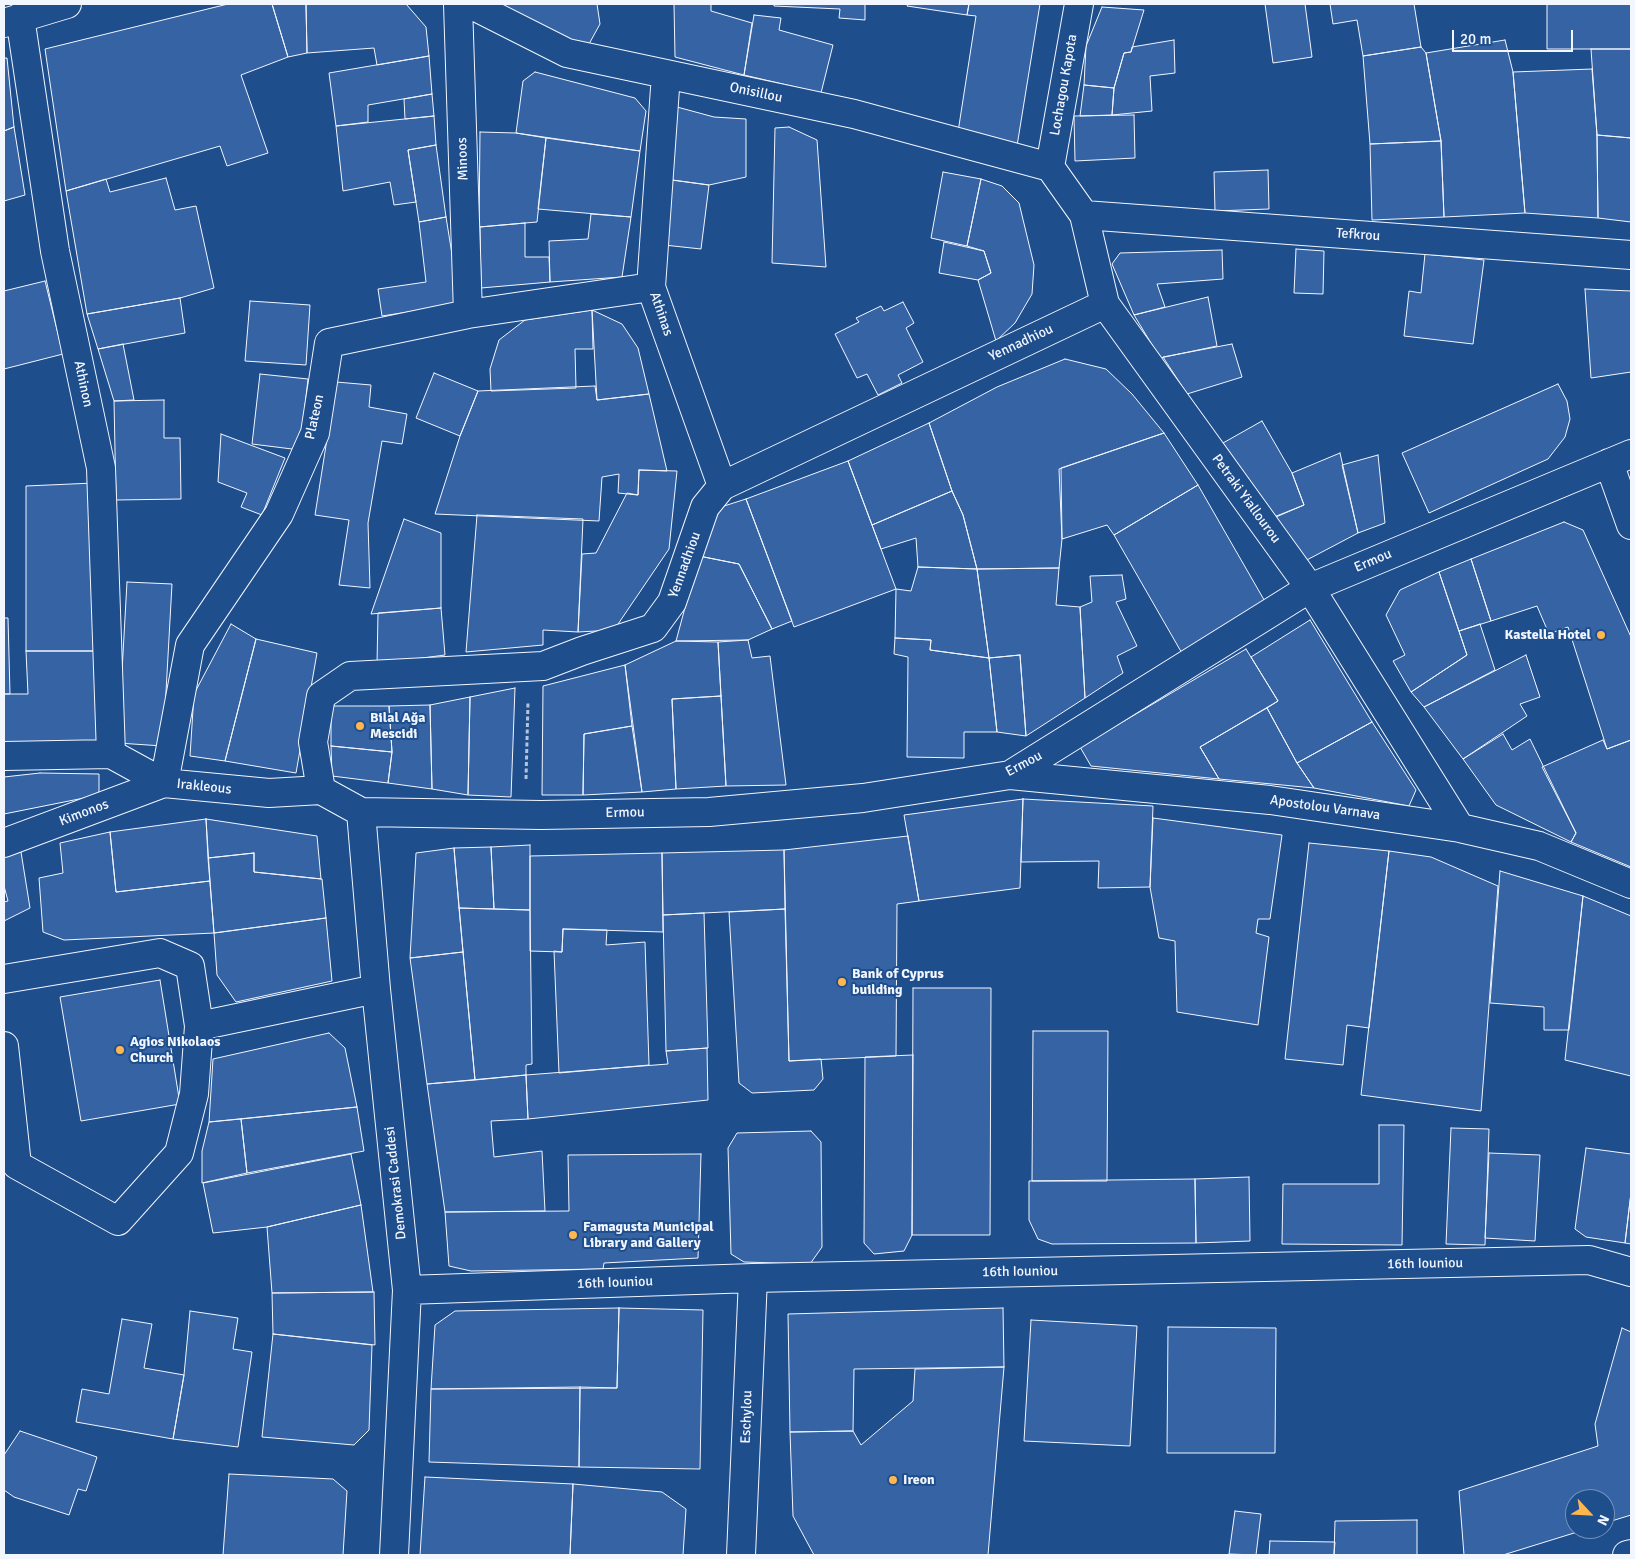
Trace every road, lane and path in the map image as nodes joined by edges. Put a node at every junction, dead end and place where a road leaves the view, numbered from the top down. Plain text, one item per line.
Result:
1 (67, 4) edge
2 (458, 4) edge
3 (470, 4) edge
4 (1079, 4) edge
5 (12, 20) edge
6 (666, 74) junction
7 (1050, 167) junction
8 (1084, 214) junction
9 (1631, 255) edge
10 (651, 287) junction
11 (1105, 304) junction
12 (468, 314) junction
13 (1620, 458) edge
14 (722, 486) junction
15 (1631, 525) edge
16 (1310, 588) junction
17 (529, 667) junction
18 (111, 754) junction
19 (4, 756) edge
20 (1010, 775) junction
21 (164, 783) junction
22 (321, 790) junction
23 (361, 812) junction
24 (525, 814) junction
25 (1460, 828) junction
26 (4, 843) edge
27 (1631, 884) edge
28 (4, 979) edge
29 (376, 989) junction
30 (199, 1026) junction
31 (4, 1046) edge
32 (1631, 1272) edge
33 (753, 1278) junction
34 (407, 1290) junction
35 (1631, 1554) edge
36 (394, 1555) edge
37 (741, 1555) edge
38 (1627, 1555) edge

1 - 5 street
2 - 12 street, Minoos
3 - 6 street, Onisillou
4 - 7 street, Lochagou Kapota
5 - 18 street, Athinon
6 - 7 street, Onisillou
6 - 10 street, Athinas
7 - 8 street, Petraki Yiallourou
8 - 9 street, Tefkrou
8 - 11 street, Petraki Yiallourou
10 - 12 street, Plateon
10 - 14 street, Athinas
11 - 14 street, Yennadhiou
11 - 16 street, Petraki Yiallourou
12 - 21 street, Plateon
13 - 15 street
13 - 16 street, Ermou
14 - 17 street, Yennadhiou
16 - 20 street, Ermou
16 - 25 street, Petraki Yiallourou
17 - 22 street, Yennadhiou
17 - 24 path
18 - 19 street, Irakleous
18 - 21 street, Irakleous
20 - 24 street, Ermou
20 - 25 street, Apostolou Varnava
21 - 22 street, Irakleous
21 - 26 street, Kimonos
22 - 23 street, Ermou
23 - 24 street, Ermou
23 - 29 street, Demokrasi Caddesi
25 - 27 street, Apostolou Varnava
28 - 30 street
29 - 30 street
29 - 34 street, Demokrasi Caddesi
30 - 31 street
32 - 33 street, 16th Iouniou
33 - 34 street, 16th Iouniou
33 - 37 street, Eschylou
34 - 36 street, Demokrasi Caddesi
35 - 38 street

